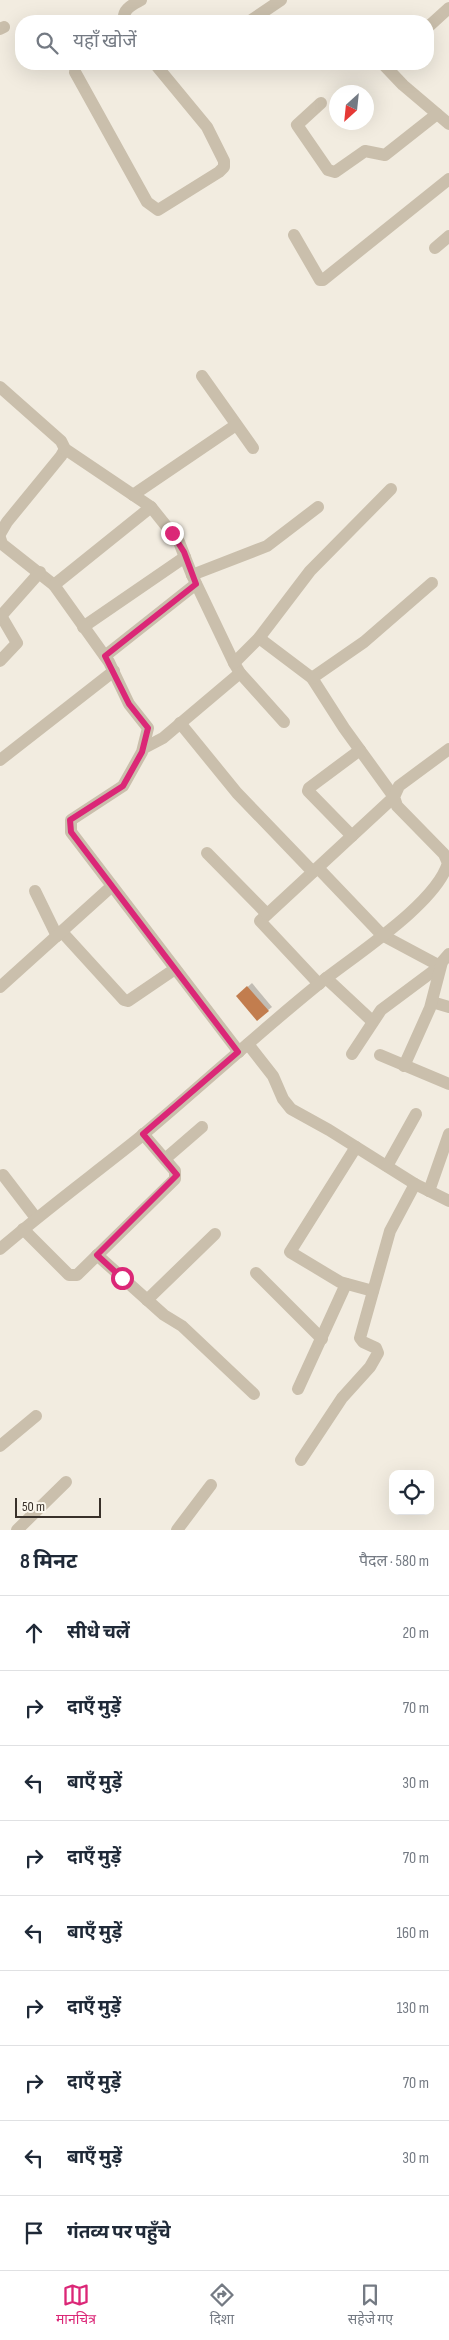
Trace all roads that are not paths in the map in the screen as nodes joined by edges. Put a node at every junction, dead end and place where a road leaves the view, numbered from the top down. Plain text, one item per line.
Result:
1 (141, 0) edge
2 (281, 0) edge
3 (449, 8) edge
4 (125, 15) edge
5 (259, 15) edge
6 (434, 21) edge
7 (160, 70) edge
8 (389, 70) edge
9 (75, 72) dead end
10 (321, 103) dead end
11 (437, 114) junction
12 (449, 124) edge
13 (449, 179) edge
14 (294, 235) dead end
15 (449, 236) edge
16 (435, 248) dead end
17 (202, 376) dead end
18 (0, 387) edge
19 (236, 425) junction
20 (253, 448) dead end
21 (65, 449) junction
22 (391, 489) dead end
23 (133, 495) junction
24 (151, 507) junction
25 (318, 508) dead end
26 (0, 534) edge
27 (0, 538) edge
28 (185, 557) junction
29 (40, 572) junction
30 (194, 579) junction
31 (432, 583) dead end
32 (54, 585) junction
33 (0, 615) edge
34 (83, 627) junction
35 (259, 638) junction
36 (105, 656) junction
37 (0, 661) edge
38 (237, 668) junction
39 (114, 672) junction
40 (312, 678) junction
41 (284, 722) dead end
42 (180, 723) junction
43 (144, 748) junction
44 (449, 749) edge
45 (360, 750) junction
46 (0, 760) edge
47 (394, 798) junction
48 (352, 836) junction
49 (207, 853) dead end
50 (449, 863) edge
51 (315, 870) junction
52 (112, 886) junction
53 (35, 891) dead end
54 (267, 914) junction
55 (59, 934) junction
56 (382, 935) junction
57 (449, 954) edge
58 (440, 966) junction
59 (175, 969) junction
60 (323, 981) junction
61 (0, 987) edge
62 (432, 1002) junction
63 (449, 1008) edge
64 (372, 1021) junction
65 (243, 1048) junction
66 (352, 1054) dead end
67 (380, 1055) dead end
68 (404, 1066) junction
69 (449, 1084) edge
70 (416, 1114) dead end
71 (202, 1127) dead end
72 (143, 1134) junction
73 (449, 1134) edge
74 (356, 1147) junction
75 (165, 1159) junction
76 (386, 1166) junction
77 (3, 1174) dead end
78 (415, 1184) junction
79 (430, 1191) junction
80 (449, 1201) edge
81 (36, 1218) junction
82 (23, 1229) junction
83 (216, 1234) dead end
84 (0, 1249) edge
85 (97, 1255) junction
86 (256, 1273) dead end
87 (346, 1284) junction
88 (373, 1291) junction
89 (147, 1300) junction
90 (322, 1339) junction
91 (298, 1389) dead end
92 (254, 1394) dead end
93 (36, 1416) dead end
94 (0, 1446) edge
95 (301, 1460) dead end
96 (66, 1482) dead end
97 (211, 1485) dead end
98 (17, 1530) edge
99 (177, 1530) edge

1 - 4 street
2 - 5 street
3 - 6 street
7 - 9 street
8 - 11 street
10 - 11 street
11 - 12 street
13 - 14 street
15 - 16 street
17 - 19 street
18 - 21 street
19 - 20 street
19 - 23 street
21 - 23 street
21 - 26 street
22 - 35 street
23 - 24 street
24 - 28 street
24 - 32 street
25 - 30 street
27 - 29 street
28 - 30 street
28 - 34 street
29 - 32 street
29 - 33 street
30 - 36 street
30 - 38 street
31 - 40 street
32 - 34 street
33 - 37 street
34 - 36 street
35 - 38 street
35 - 40 street
36 - 39 street
38 - 41 street
38 - 42 street
39 - 43 street
39 - 46 street
40 - 45 street
42 - 43 street
42 - 51 street
43 - 52 street
44 - 47 street
45 - 47 street
45 - 48 street
47 - 48 street
47 - 50 street
48 - 51 street
49 - 54 street
50 - 56 street
51 - 54 street
51 - 56 street
52 - 55 street
52 - 59 street
53 - 55 street
54 - 60 street
55 - 59 street
55 - 61 street
56 - 58 street
56 - 60 street
57 - 58 street
58 - 62 street
58 - 64 street
59 - 65 street
60 - 64 street
60 - 65 street
62 - 63 street
62 - 68 street
64 - 66 street
65 - 72 street
65 - 74 street
67 - 68 street
68 - 69 street
70 - 76 street
71 - 75 street
72 - 75 street
72 - 81 street
73 - 79 street
74 - 76 street
74 - 87 street
75 - 85 street
76 - 78 street
77 - 81 street
78 - 79 street
78 - 88 street
79 - 80 street
81 - 82 street
82 - 84 street
82 - 85 street
83 - 89 street
85 - 89 street
86 - 90 street
87 - 88 street
87 - 90 street
88 - 95 street
89 - 92 street
90 - 91 street
93 - 94 street
96 - 98 street
97 - 99 street

